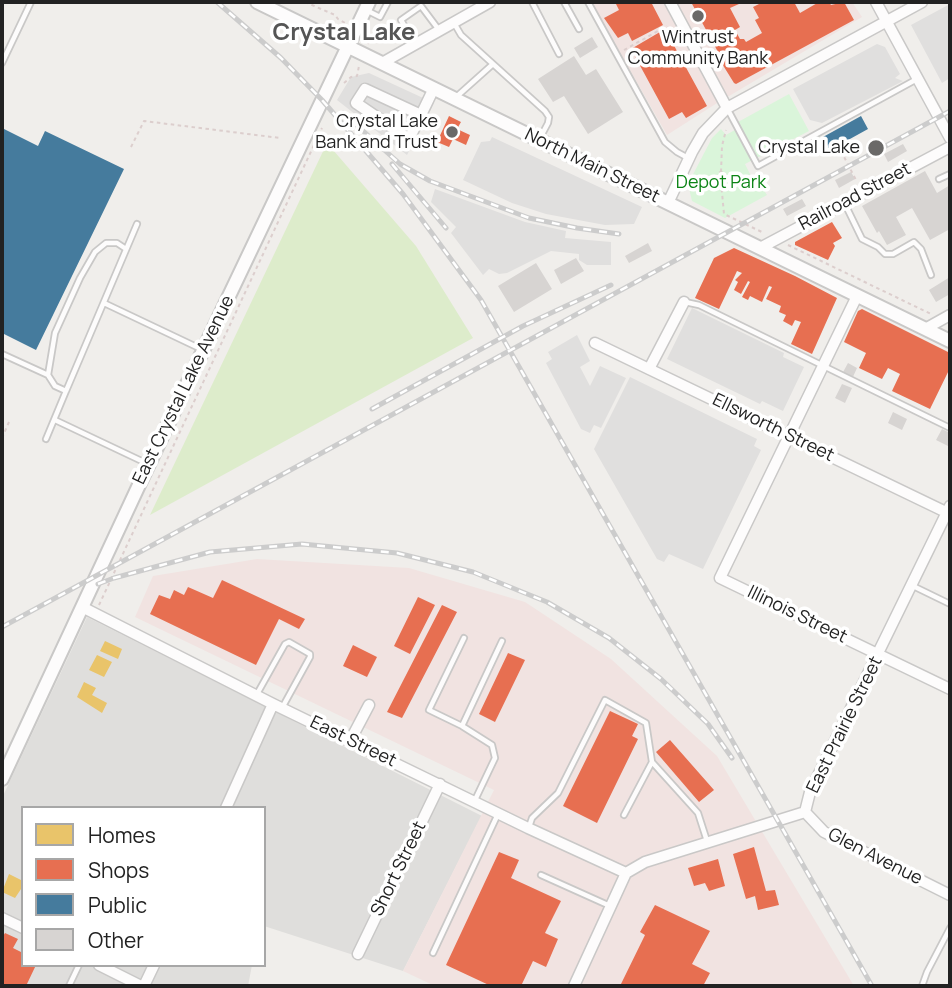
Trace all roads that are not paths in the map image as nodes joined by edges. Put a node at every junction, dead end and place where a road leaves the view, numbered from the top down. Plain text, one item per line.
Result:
1 (31, 2) edge
2 (257, 2) edge
3 (388, 2) edge
4 (489, 2) edge
5 (532, 2) edge
6 (564, 2) edge
7 (588, 2) edge
8 (670, 2) edge
9 (876, 2) edge
10 (922, 2) edge
11 (420, 4) edge
12 (367, 6) edge
13 (886, 21) junction
14 (454, 22) junction
15 (579, 29) dead end
16 (439, 31) junction
17 (415, 45) junction
18 (347, 46) junction
19 (559, 54) dead end
20 (2, 63) edge
21 (382, 63) junction
22 (493, 64) junction
23 (918, 79) junction
24 (434, 88) junction
25 (455, 99) junction
26 (726, 108) junction
27 (421, 115) junction
28 (950, 138) edge
29 (539, 140) junction
30 (950, 147) edge
31 (689, 158) junction
32 (950, 174) edge
33 (939, 179) dead end
34 (668, 203) junction
35 (844, 203) junction
36 (136, 224) dead end
37 (760, 248) junction
38 (126, 249) junction
39 (931, 275) dead end
40 (858, 296) junction
41 (684, 302) joint
42 (104, 303) junction
43 (950, 315) edge
44 (925, 329) junction
45 (950, 341) edge
46 (595, 343) dead end
47 (203, 350) junction
48 (2, 354) edge
49 (822, 366) junction
50 (649, 369) junction
51 (48, 375) junction
52 (66, 391) junction
53 (55, 420) junction
54 (950, 428) edge
55 (789, 436) junction
56 (46, 439) dead end
57 (149, 465) junction
58 (949, 511) edge
59 (912, 585) junction
60 (950, 604) edge
61 (88, 610) junction
62 (464, 638) dead end
63 (502, 641) dead end
64 (878, 654) junction
65 (950, 689) edge
66 (256, 695) junction
67 (369, 705) dead end
68 (278, 706) junction
69 (462, 726) junction
70 (350, 741) junction
71 (652, 762) junction
72 (2, 779) edge
73 (440, 784) junction
74 (474, 801) junction
75 (227, 806) edge
76 (498, 813) junction
77 (805, 813) junction
78 (624, 816) dead end
79 (528, 828) junction
80 (708, 842) junction
81 (626, 873) junction
82 (541, 875) dead end
83 (950, 895) edge
84 (611, 906) junction
85 (2, 918) edge
86 (21, 927) edge
87 (950, 928) edge
88 (433, 953) dead end
89 (358, 954) dead end
90 (78, 967) edge
91 (103, 967) edge
92 (153, 967) edge
93 (69, 986) edge
94 (143, 986) edge
95 (574, 986) edge
96 (922, 986) edge

1 - 20 lane
2 - 18 street, North Main Street
3 - 12 lane
4 - 14 street
5 - 19 lane
6 - 15 lane
7 - 31 lane
8 - 26 street
9 - 13 street
10 - 13 street
11 - 16 lane
11 - 17 lane
12 - 18 street, East Crystal Lake Avenue
13 - 23 street
13 - 26 street
14 - 16 street
14 - 22 lane
16 - 17 street
17 - 21 street
18 - 21 street, North Main Street
18 - 47 street, East Crystal Lake Avenue
21 - 24 street, North Main Street
22 - 25 lane
22 - 29 lane
23 - 26 lane
23 - 28 street
24 - 25 street, North Main Street
24 - 27 street
25 - 29 street, North Main Street
26 - 31 street
27 - 27 street
29 - 34 street, North Main Street
30 - 35 street, Railroad Street
31 - 34 street
32 - 33 lane
34 - 37 street, North Main Street
35 - 37 street, Railroad Street
35 - 39 lane
36 - 38 lane
37 - 40 street, North Main Street
38 - 42 lane
38 - 51 lane
40 - 44 street, North Main Street
40 - 49 street
41 - 49 lane
41 - 50 street
42 - 47 lane
42 - 52 lane
43 - 44 street
44 - 45 street, North Main Street
46 - 50 street, Ellsworth Street
47 - 57 street, East Crystal Lake Avenue
48 - 51 lane
49 - 54 lane
49 - 55 street
50 - 55 street, Ellsworth Street
51 - 52 lane
52 - 53 lane
53 - 56 lane
53 - 57 lane
55 - 58 street, Ellsworth Street
55 - 64 street, Illinois Street
57 - 61 street, East Crystal Lake Avenue
58 - 59 street, East Prairie Street
59 - 60 lane
59 - 64 street, East Prairie Street
61 - 66 street, East Street
61 - 72 street, East Crystal Lake Avenue
62 - 69 lane
63 - 69 lane
64 - 65 street, Illinois Street
64 - 77 street, East Prairie Street
66 - 68 street, East Street
66 - 68 lane
67 - 70 street
68 - 70 street, East Street
68 - 75 street
69 - 74 lane
70 - 73 street, East Street
71 - 78 lane
71 - 79 lane
71 - 80 lane
73 - 74 street, East Street
73 - 89 street, Short Street
74 - 76 street, East Street
76 - 79 street, East Street
76 - 88 lane
77 - 80 street, East Prairie Street
77 - 83 street, Glen Avenue
79 - 81 street, East Street
80 - 81 street, East Prairie Street
81 - 84 street
82 - 84 lane
84 - 95 street
85 - 86 street
87 - 96 lane
90 - 93 lane
91 - 94 street
92 - 94 street

